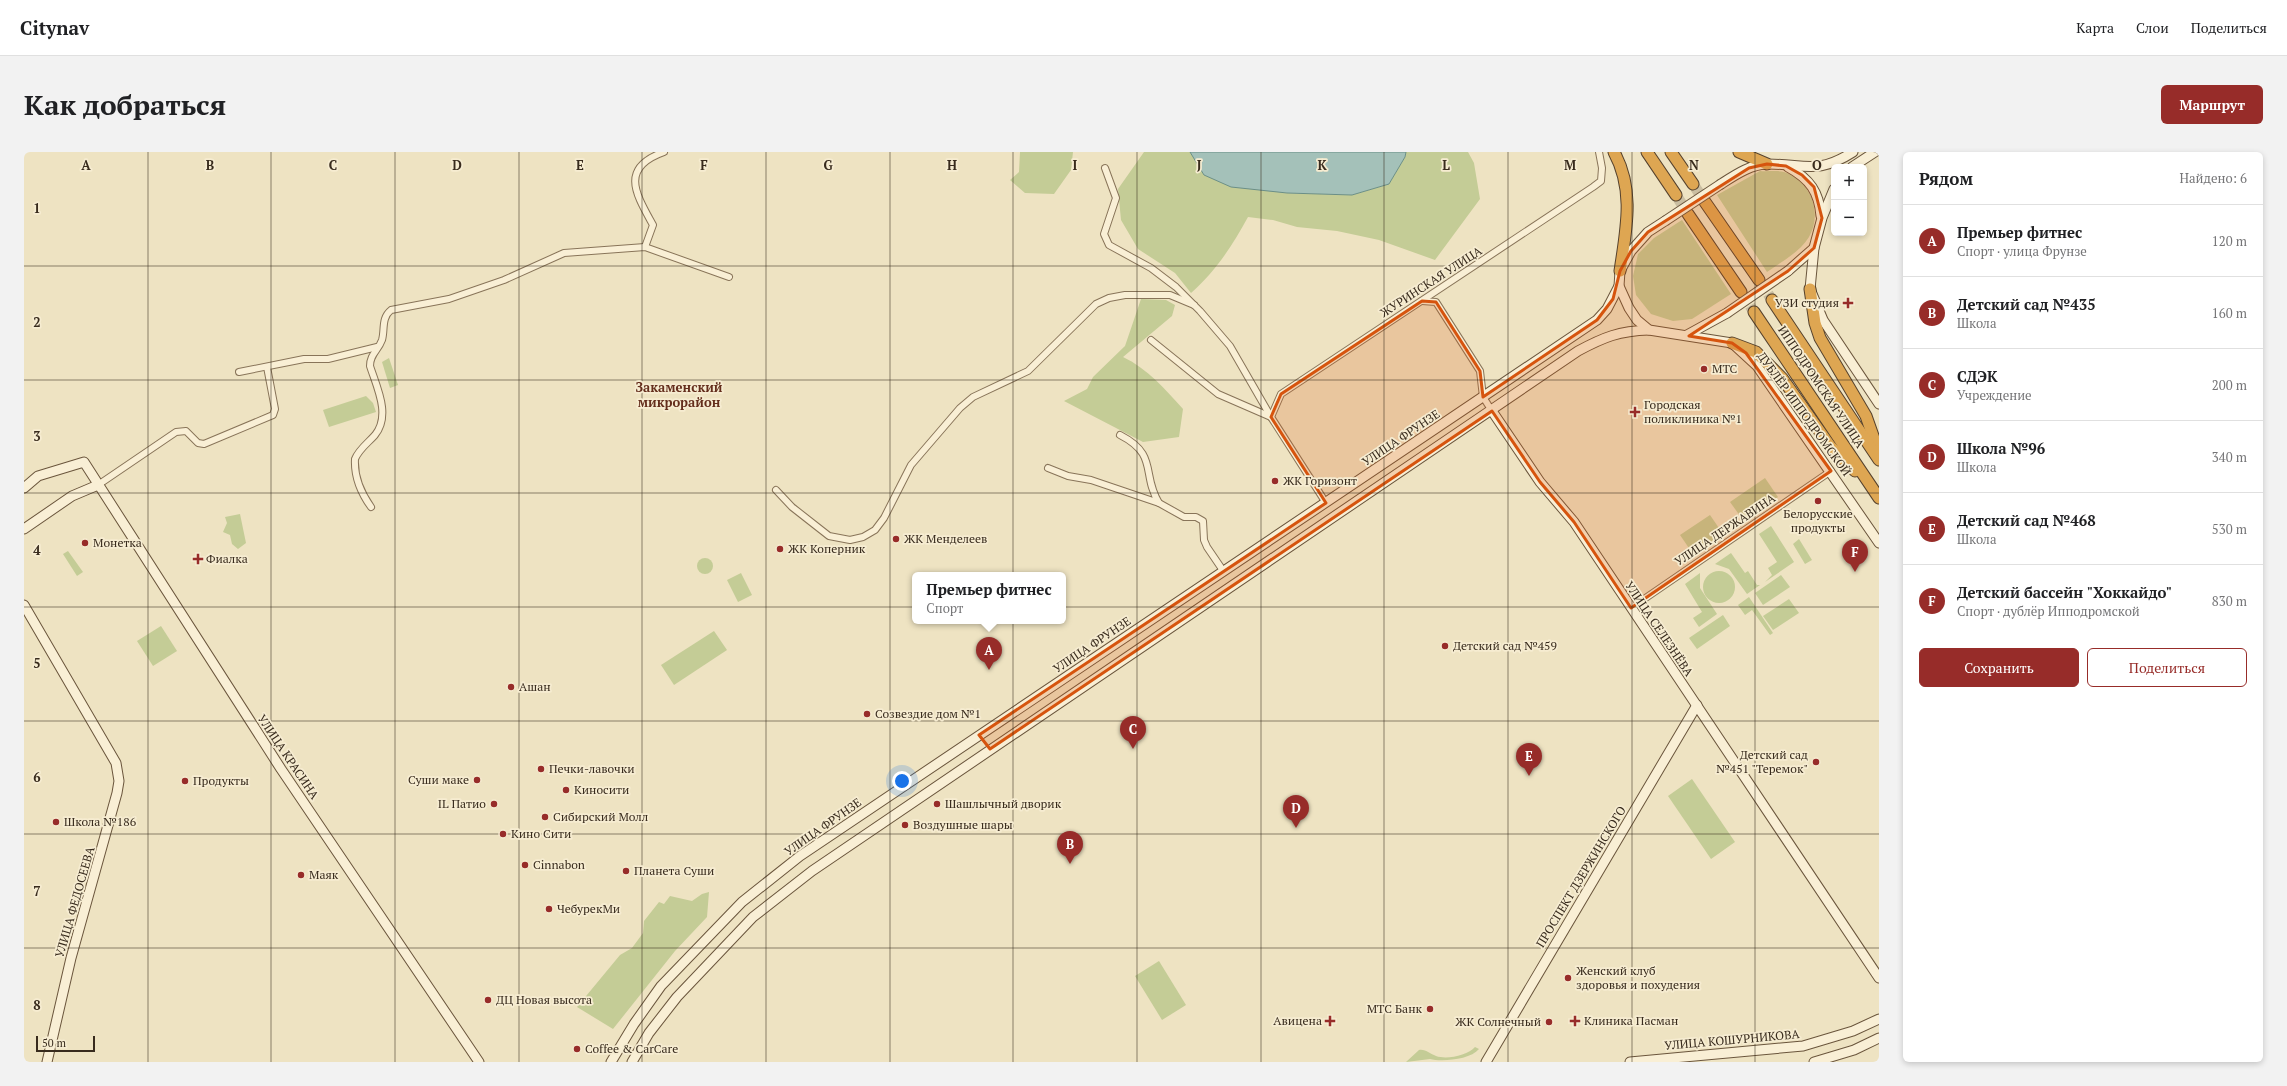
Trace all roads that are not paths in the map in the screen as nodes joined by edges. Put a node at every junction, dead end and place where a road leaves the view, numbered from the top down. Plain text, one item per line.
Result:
1 (664, 152) edge
2 (1599, 152) edge
3 (1614, 152) edge
4 (1648, 152) edge
5 (1671, 152) edge
6 (1739, 152) edge
7 (1854, 152) edge
8 (1875, 152) edge
9 (1767, 164) junction
10 (1857, 164) edge
11 (1786, 166) junction
12 (1105, 168) dead end
13 (1693, 184) tunnel mouth
14 (1676, 195) tunnel mouth
15 (1831, 196) edge
16 (1705, 202) tunnel mouth
17 (1688, 214) tunnel mouth
18 (1822, 218) junction
19 (645, 247) junction
20 (1814, 248) junction
21 (1620, 271) junction
22 (729, 277) dead end
23 (1759, 280) tunnel mouth
24 (1619, 286) junction
25 (1810, 289) junction
26 (1741, 292) tunnel mouth
27 (1772, 300) tunnel mouth
28 (1422, 301) junction
29 (1194, 306) junction
30 (1754, 312) tunnel mouth
31 (1649, 330) junction
32 (1685, 335) junction
33 (1151, 340) dead end
34 (1732, 343) junction
35 (378, 347) junction
36 (267, 368) junction
37 (239, 372) dead end
38 (1483, 397) junction
39 (1879, 404) edge
40 (1492, 411) junction
41 (1271, 417) junction
42 (1120, 435) dead end
43 (1879, 455) edge
44 (1879, 460) edge
45 (1048, 468) dead end
46 (1831, 470) junction
47 (1867, 480) junction
48 (98, 485) junction
49 (24, 488) edge
50 (776, 490) dead end
51 (1879, 498) edge
52 (1159, 503) junction
53 (1326, 503) junction
54 (371, 507) dead end
55 (24, 529) edge
56 (1879, 543) edge
57 (1224, 572) junction
58 (24, 605) edge
59 (1631, 608) junction
60 (1045, 691) junction
61 (1055, 705) junction
62 (1697, 705) junction
63 (979, 735) junction
64 (990, 749) junction
65 (1879, 978) edge
66 (1879, 1019) edge
67 (1879, 1038) edge
68 (47, 1062) edge
69 (480, 1062) edge
70 (611, 1062) edge
71 (632, 1062) edge
72 (1486, 1062) edge
73 (1630, 1062) edge
74 (1814, 1062) edge

1 - 19 street
2 - 28 street, ЖУРИНСКАЯ УЛИЦА
3 - 21 highway
4 - 14 highway
5 - 13 highway
6 - 9 highway
7 - 11 main road
8 - 10 main road
9 - 11 main road
9 - 21 main road, bridge
11 - 18 main road
12 - 29 street
15 - 18 main road
16 - 23 highway
17 - 26 highway
18 - 20 main road
19 - 22 street
19 - 35 street
20 - 25 main road
20 - 32 main road, bridge
21 - 24 main road
24 - 31 main road
24 - 38 main road, УЛИЦА ФРУНЗЕ
25 - 39 main road
25 - 43 highway
27 - 44 highway, ИППОДРОМСКАЯ УЛИЦА
28 - 38 street, УЛИЦА СЕЛЕЗНЁВА
28 - 41 street, ЖУРИНСКАЯ УЛИЦА
29 - 41 street
29 - 50 street
30 - 47 highway, ИППОДРОМСКАЯ УЛИЦА
31 - 32 main road
31 - 40 main road
32 - 34 main road
33 - 41 street
34 - 46 main road, ДУБЛЁР ИППОДРОМСКОЙ
34 - 47 highway
35 - 36 street
35 - 54 street
36 - 37 street
36 - 48 street
38 - 40 street, УЛИЦА СЕЛЕЗНЁВА
38 - 53 main road, УЛИЦА ФРУНЗЕ
40 - 59 main road, УЛИЦА СЕЛЕЗНЁВА
40 - 61 main road
41 - 53 street
42 - 52 street
45 - 52 street
46 - 56 main road, ДУБЛЁР ИППОДРОМСКОЙ
46 - 59 street, УЛИЦА ДЕРЖАВИНА
47 - 51 highway, ИППОДРОМСКАЯ УЛИЦА
48 - 49 main road, УЛИЦА КРАСИНА
48 - 55 main road
48 - 69 main road, УЛИЦА КРАСИНА
52 - 57 street
53 - 57 main road, УЛИЦА ФРУНЗЕ
57 - 60 main road, УЛИЦА ФРУНЗЕ
58 - 68 main road, УЛИЦА ФЕДОСЕЕВА
59 - 62 main road, УЛИЦА СЕЛЕЗНЁВА
60 - 61 main road
60 - 63 main road, УЛИЦА ФРУНЗЕ
61 - 64 main road
62 - 65 main road, УЛИЦА СЕЛЕЗНЁВА
62 - 72 main road, ПРОСПЕКТ ДЗЕРЖИНСКОГО
63 - 64 main road
63 - 70 main road, УЛИЦА ФРУНЗЕ
64 - 71 main road
66 - 73 main road, УЛИЦА КОШУРНИКОВА
67 - 74 main road

